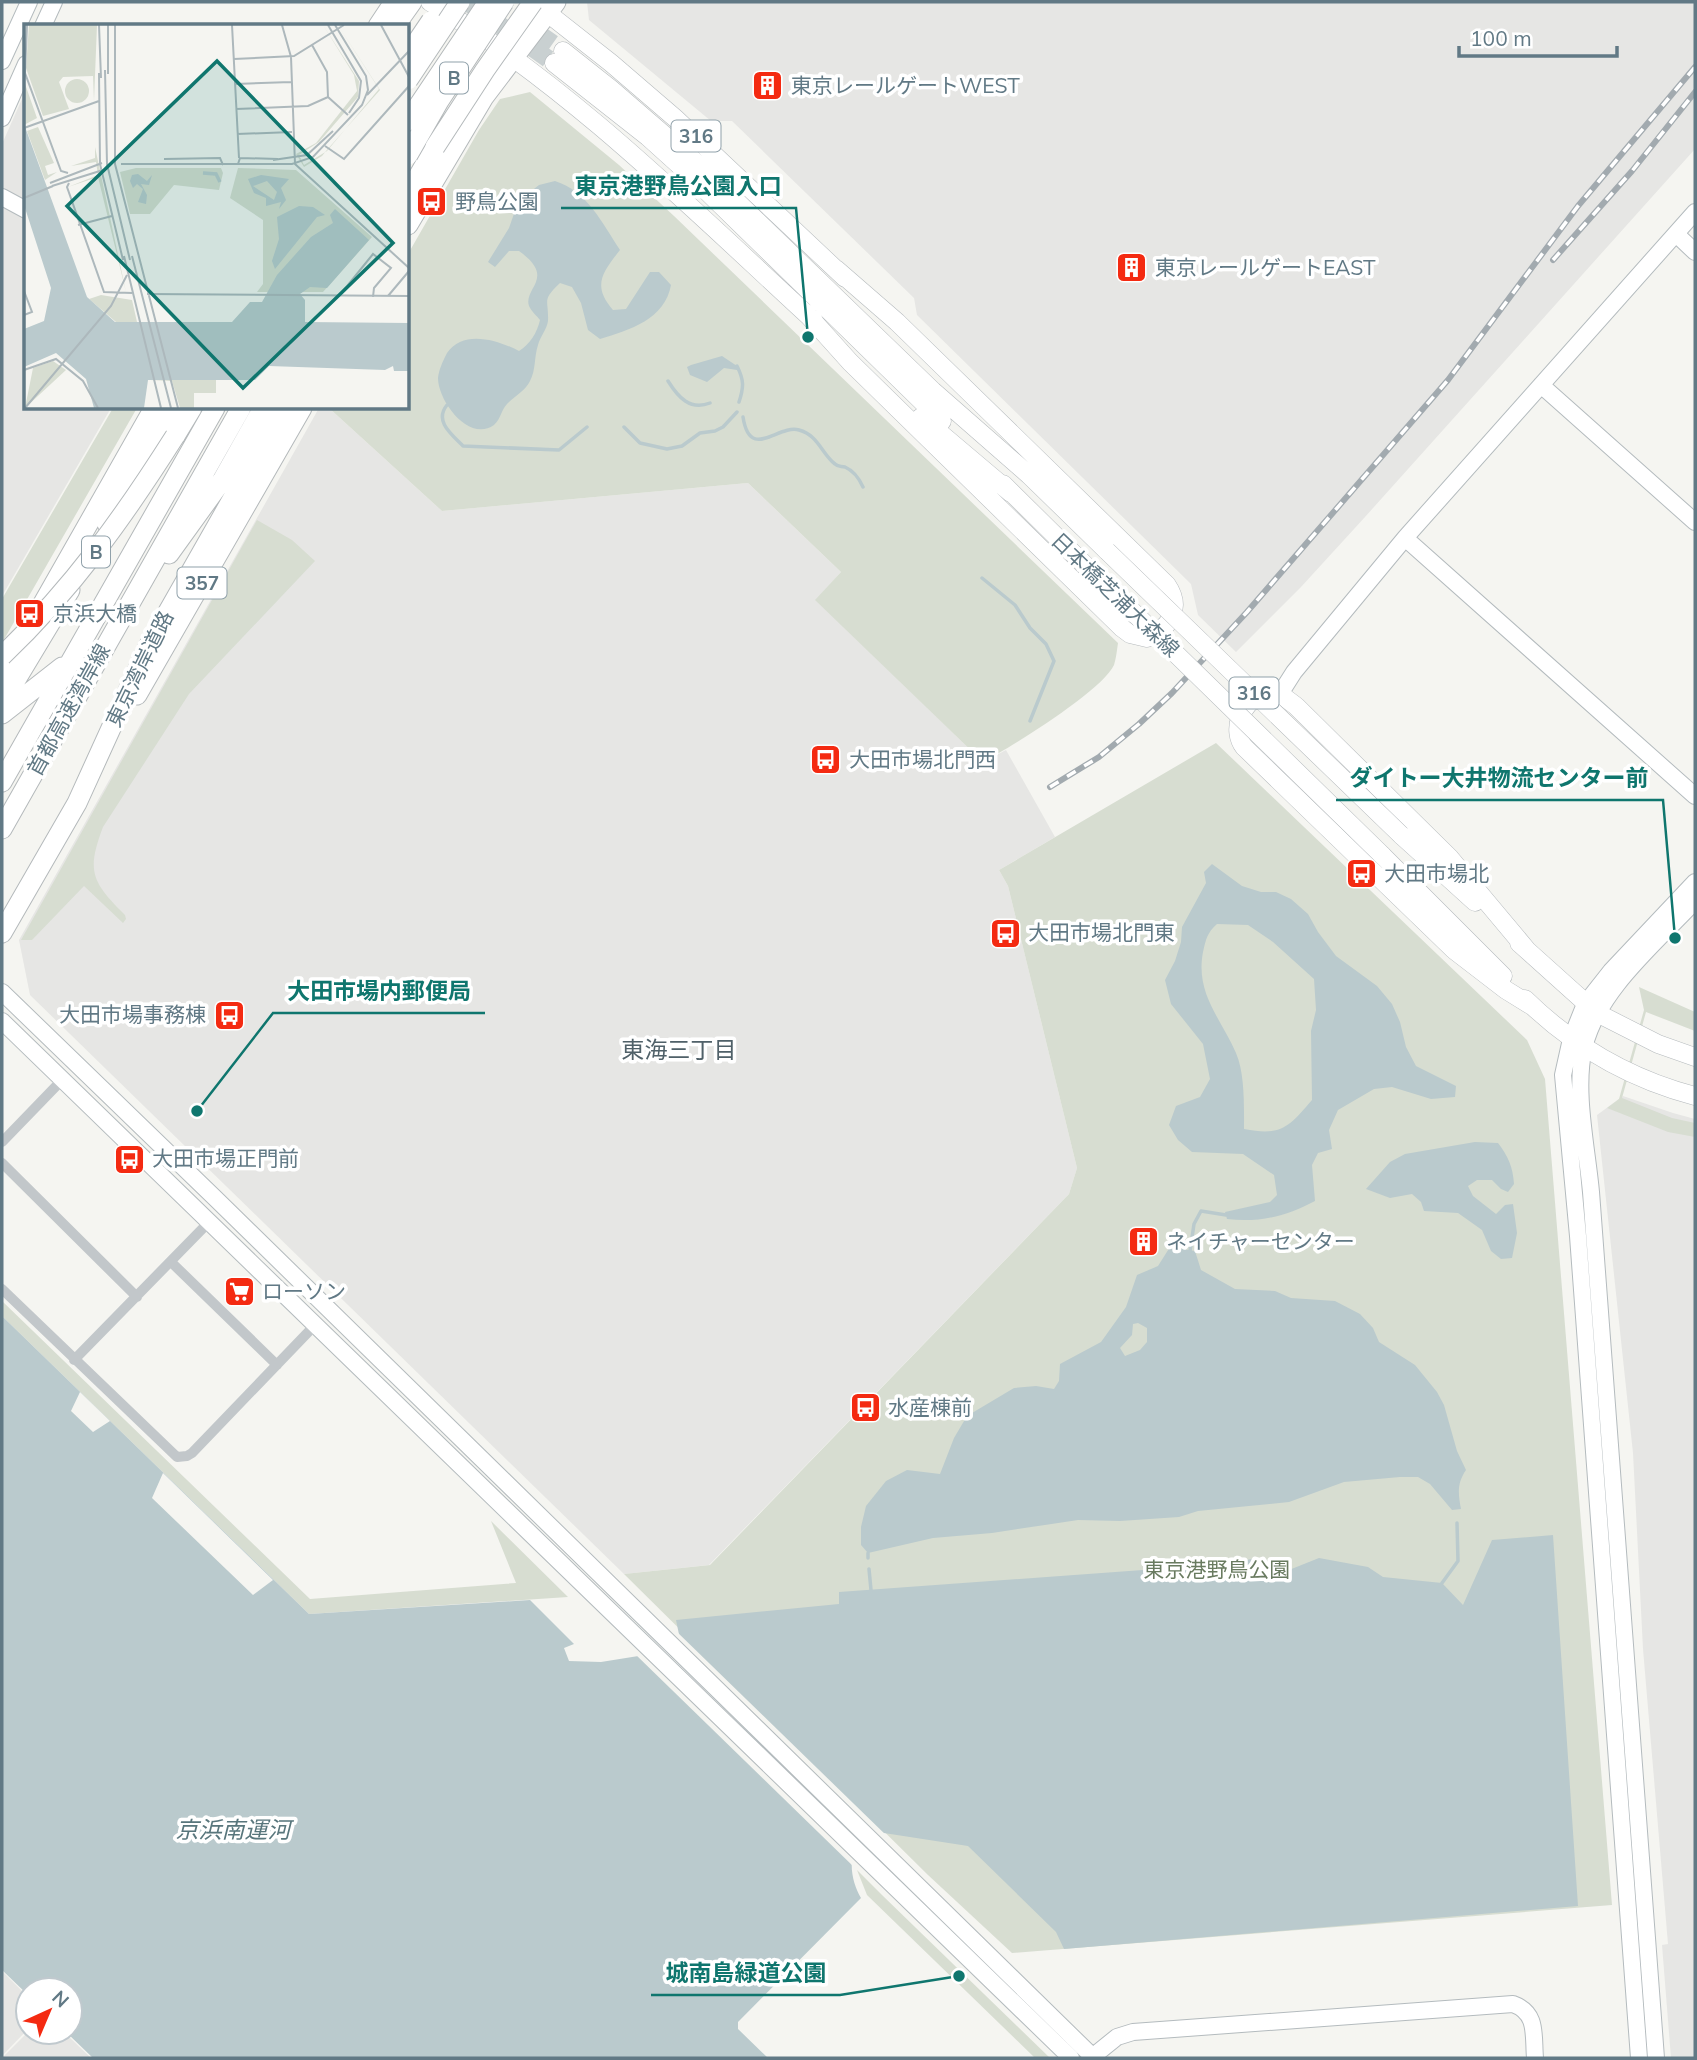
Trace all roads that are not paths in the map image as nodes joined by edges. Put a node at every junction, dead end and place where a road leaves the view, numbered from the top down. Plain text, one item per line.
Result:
1 (29, 2) edge
2 (54, 2) edge
3 (394, 2) edge
4 (412, 2) edge
5 (429, 2) edge
6 (444, 2) edge
7 (460, 2) edge
8 (488, 2) edge
9 (503, 2) edge
10 (542, 4) edge
11 (44, 24) edge
12 (379, 24) edge
13 (396, 24) edge
14 (410, 52) edge
15 (513, 57) junction
16 (2, 61) edge
17 (24, 68) edge
18 (410, 77) edge
19 (2, 118) edge
20 (410, 118) edge
21 (410, 151) edge
22 (410, 191) edge
23 (2, 197) edge
24 (24, 210) edge
25 (1695, 212) edge
26 (410, 222) edge
27 (1676, 234) junction
28 (1695, 252) edge
29 (836, 270) junction
30 (806, 313) junction
31 (1541, 385) junction
32 (153, 410) edge
33 (172, 410) edge
34 (190, 410) edge
35 (214, 410) edge
36 (240, 410) edge
37 (262, 410) edge
38 (283, 410) edge
39 (301, 410) edge
40 (1029, 475) junction
41 (1011, 493) junction
42 (1695, 522) edge
43 (1405, 538) junction
44 (2, 656) edge
45 (2, 676) edge
46 (1280, 694) junction
47 (2, 703) edge
48 (2, 714) edge
49 (98, 755) junction
50 (2, 782) edge
51 (1695, 796) edge
52 (2, 830) edge
53 (1695, 882) edge
54 (1695, 901) edge
55 (2, 933) edge
56 (1527, 950) junction
57 (2, 992) edge
58 (1532, 1006) junction
59 (1591, 1009) junction
60 (2, 1020) edge
61 (1577, 1044) junction
62 (1695, 1057) edge
63 (62, 1080) junction
64 (1695, 1096) edge
65 (2, 1142) edge
66 (2, 1163) edge
67 (209, 1222) junction
68 (171, 1262) junction
69 (2, 1289) edge
70 (137, 1297) junction
71 (315, 1325) junction
72 (74, 1360) junction
73 (277, 1365) junction
74 (1070, 2058) edge
75 (1093, 2058) edge
76 (1535, 2058) edge
77 (1639, 2058) edge
78 (1656, 2058) edge

1 - 16 street
2 - 11 street
3 - 12 highway
4 - 13 highway
5 - 15 main road
6 - 14 highway, B, bridge
7 - 18 highway, B, bridge
8 - 20 highway, B, bridge
9 - 21 highway, B, bridge
10 - 15 highway
10 - 22 highway, bridge
10 - 29 main road, 316
15 - 26 highway
15 - 30 main road, 316
17 - 19 street
23 - 24 street
25 - 27 street
27 - 28 street
27 - 31 street
29 - 30 main road
29 - 40 main road, 316
30 - 41 main road, 316
31 - 42 street
31 - 43 street
32 - 45 highway
33 - 47 highway
34 - 44 highway, B, bridge
35 - 50 highway, 首都高速湾岸線 / B
36 - 52 highway, 首都高速湾岸線
37 - 48 highway
38 - 49 highway, 東京湾岸道路 / 357
39 - 49 highway, 357
40 - 41 main road, 日本橋芝浦大森線 / 316
40 - 56 main road, 日本橋芝浦大森線 / 316, bridge
41 - 58 main road, 日本橋芝浦大森線 / 316, bridge
43 - 46 street
43 - 51 street
46 - 56 main road
46 - 58 main road
49 - 55 highway, 東京湾岸道路 / 357
53 - 59 street
54 - 59 street
56 - 59 main road, 日本橋芝浦大森線 / 316
57 - 75 street
58 - 61 main road, 日本橋芝浦大森線 / 316
59 - 61 street
59 - 62 main road, 日本橋芝浦大森線 / 316
60 - 63 street
61 - 64 main road, 日本橋芝浦大森線 / 316
61 - 77 street
61 - 78 street
63 - 65 street
63 - 67 street
66 - 70 street
67 - 68 street
67 - 71 street
68 - 70 street
68 - 73 street
69 - 72 street
70 - 72 street
71 - 73 street
71 - 74 street
72 - 73 street
75 - 76 street

